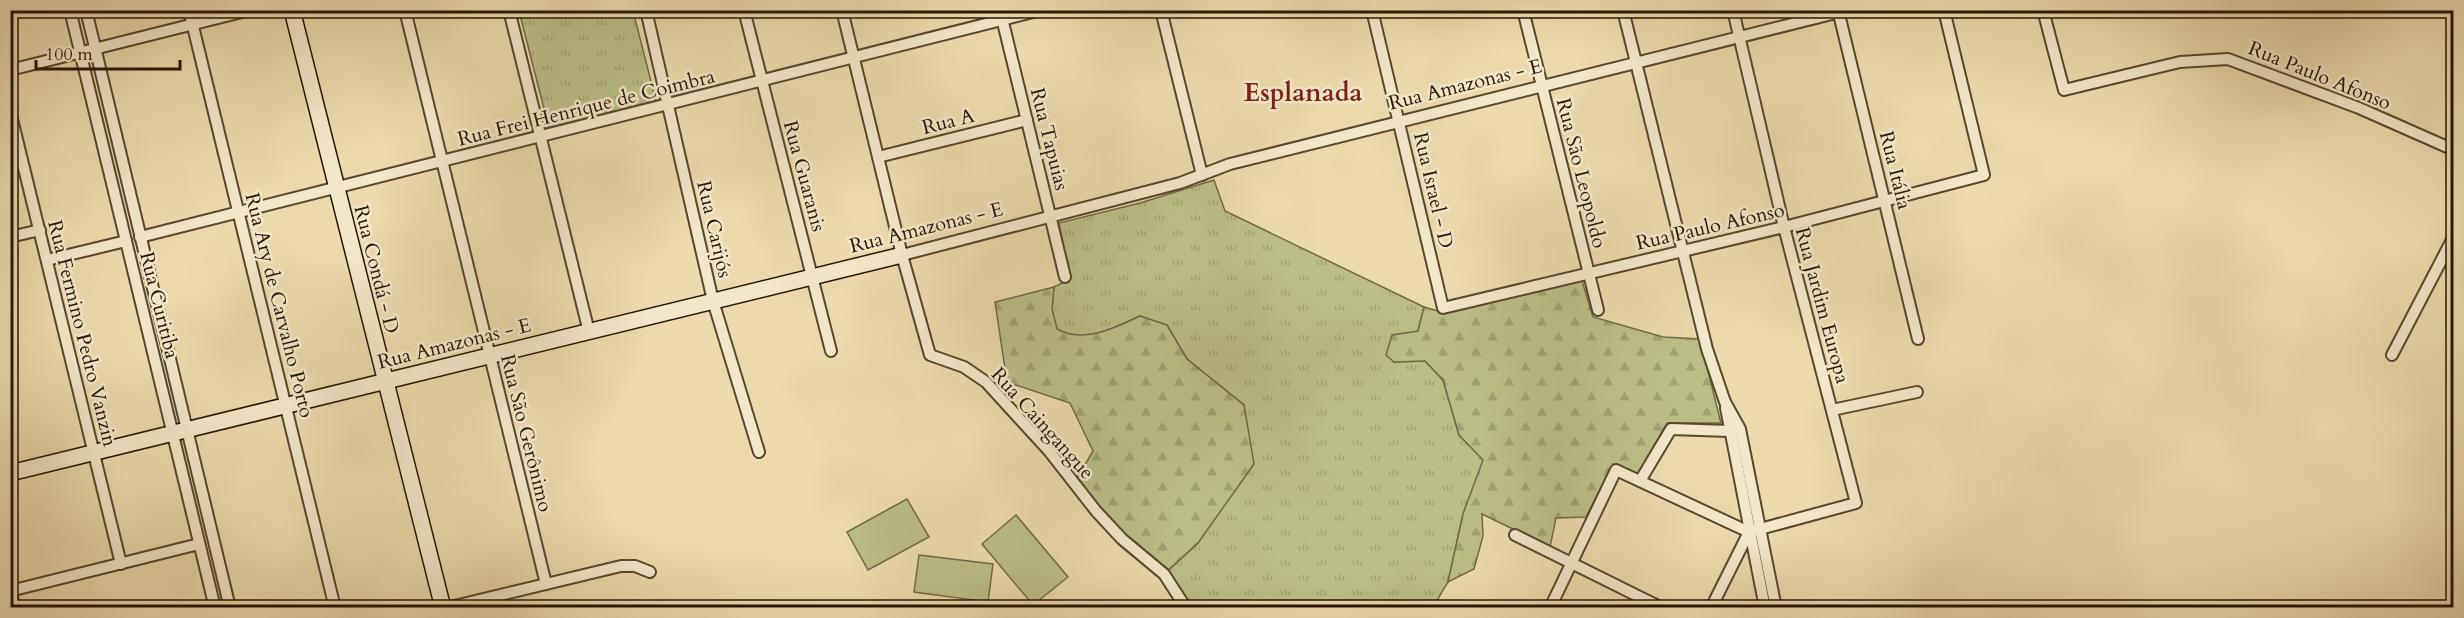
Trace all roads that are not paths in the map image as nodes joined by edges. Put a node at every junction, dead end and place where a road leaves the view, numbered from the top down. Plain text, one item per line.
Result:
1 (70, 10) edge
2 (86, 10) edge
3 (189, 10) edge
4 (250, 10) edge
5 (292, 10) edge
6 (405, 10) edge
7 (509, 10) edge
8 (646, 10) edge
9 (744, 10) edge
10 (842, 10) edge
11 (1041, 10) edge
12 (1161, 10) edge
13 (1372, 10) edge
14 (1523, 10) edge
15 (1623, 10) edge
16 (1732, 10) edge
17 (1944, 10) edge
18 (2043, 10) edge
19 (1842, 11) edge
20 (1001, 15) edge
21 (193, 25) junction
22 (1739, 38) junction
23 (95, 49) junction
24 (81, 53) junction
25 (854, 58) junction
26 (1636, 63) junction
27 (10, 70) edge
28 (762, 81) junction
29 (1542, 86) junction
30 (669, 105) junction
31 (11, 116) edge
32 (1027, 120) junction
33 (1399, 122) junction
34 (540, 137) junction
35 (2454, 150) edge
36 (878, 158) junction
37 (442, 162) junction
38 (1202, 175) junction
39 (335, 189) junction
40 (1885, 201) junction
41 (239, 213) junction
42 (1051, 217) junction
43 (1784, 227) junction
44 (40, 230) junction
45 (2454, 236) edge
46 (10, 237) edge
47 (140, 237) junction
48 (126, 240) junction
49 (1682, 252) junction
50 (902, 255) junction
51 (47, 260) junction
52 (1588, 274) junction
53 (813, 277) junction
54 (1065, 277) dead end
55 (714, 301) junction
56 (1443, 309) joint
57 (1598, 310) dead end
58 (589, 332) junction
59 (1918, 339) dead end
60 (831, 351) dead end
61 (2392, 355) dead end
62 (490, 356) junction
63 (384, 382) junction
64 (1917, 392) dead end
65 (1725, 402) junction
66 (286, 405) junction
67 (1832, 410) junction
68 (180, 431) junction
69 (1729, 431) junction
70 (94, 452) junction
71 (759, 452) dead end
72 (10, 472) edge
73 (1640, 481) junction
74 (1754, 530) junction
75 (1515, 535) dead end
76 (199, 544) junction
77 (1572, 563) junction
78 (121, 564) junction
79 (650, 572) dead end
80 (1765, 582) junction
81 (546, 584) junction
82 (10, 591) edge
83 (15, 608) edge
84 (215, 608) edge
85 (230, 608) edge
86 (335, 608) edge
87 (445, 608) edge
88 (1186, 608) edge
89 (1550, 608) edge
90 (1662, 608) edge
91 (1711, 608) edge
92 (1765, 608) edge
93 (1776, 608) edge

1 - 24 street, Rua Curitiba
2 - 23 street, Rua Curitiba
3 - 21 street, Rua Ary de Carvalho Porto
4 - 21 street
5 - 39 street, Rua Condá - D
6 - 37 street, Rua São Gerônimo
7 - 34 street
8 - 30 street, Rua Carijós
9 - 28 street, Rua Guaranis
10 - 25 street, Rua Caingangue
11 - 20 street, Rua Frei Henrique de Coimbra
12 - 38 street
13 - 33 street, Rua Israel - D
14 - 29 street, Rua São Leopoldo
15 - 26 street
16 - 22 street, Rua Jardim Europa
17 - 40 street, Rua Paulo Afonso
18 - 35 street, Rua Paulo Afonso
19 - 22 street, Rua Amazonas - E
19 - 40 street, Rua Itália
20 - 25 street, Rua Frei Henrique de Coimbra
20 - 32 street, Rua Tapuias
21 - 23 street
21 - 41 street, Rua Ary de Carvalho Porto
22 - 26 street, Rua Amazonas - E
22 - 43 street, Rua Jardim Europa
23 - 24 street
23 - 47 street, Rua Curitiba
24 - 27 street
24 - 48 street, Rua Curitiba
25 - 28 street, Rua Frei Henrique de Coimbra
25 - 36 street, Rua Caingangue
26 - 29 street, Rua Amazonas - E
26 - 49 street
28 - 30 street, Rua Frei Henrique de Coimbra
28 - 53 street, Rua Guaranis
29 - 33 street, Rua Amazonas - E
29 - 52 street, Rua São Leopoldo
30 - 34 street, Rua Frei Henrique de Coimbra
30 - 55 street, Rua Carijós
31 - 44 street, Rua Fermino Pedro Vanzin
32 - 36 street, Rua A
32 - 42 street, Rua Tapuias
33 - 38 street, Rua Amazonas - E
33 - 56 street, Rua Israel - D
34 - 37 street, Rua Frei Henrique de Coimbra
34 - 58 street
36 - 50 street, Rua Caingangue
37 - 39 street, Rua Frei Henrique de Coimbra
37 - 62 street, Rua São Gerônimo
38 - 42 street, Rua Amazonas - E
39 - 41 street, Rua Frei Henrique de Coimbra
39 - 63 street, Rua Condá - D
40 - 43 street, Rua Paulo Afonso
40 - 59 street, Rua Itália
41 - 47 street, Rua Frei Henrique de Coimbra
41 - 66 street, Rua Ary de Carvalho Porto
42 - 50 street, Rua Amazonas - E
42 - 54 street, Rua Tapuias
43 - 49 street, Rua Paulo Afonso
43 - 67 street, Rua Jardim Europa
44 - 46 street
44 - 51 street, Rua Fermino Pedro Vanzin
45 - 61 street
47 - 68 street, Rua Curitiba
48 - 51 street
48 - 68 street, Rua Curitiba
49 - 52 street, Rua Paulo Afonso
49 - 65 street
50 - 53 street, Rua Amazonas - E
50 - 88 street, Rua Caingangue
51 - 70 street, Rua Fermino Pedro Vanzin
52 - 56 street, Rua Paulo Afonso
52 - 57 street, Rua São Leopoldo
53 - 55 street, Rua Amazonas - E
53 - 60 street, Rua Guaranis
55 - 58 street, Rua Amazonas - E
55 - 71 street, Rua Carijós
58 - 62 street, Rua Amazonas - E
62 - 63 street, Rua Amazonas - E
62 - 81 street, Rua São Gerônimo
63 - 66 street, Rua Amazonas - E
63 - 87 street, Rua Condá - D
64 - 67 street
65 - 69 street
65 - 74 street
66 - 68 street, Rua Amazonas - E
66 - 86 street, Rua Ary de Carvalho Porto
67 - 74 street, Rua Jardim Europa
68 - 70 street, Rua Amazonas - E
68 - 76 street, Rua Curitiba
68 - 85 street, Rua Curitiba
69 - 73 street
69 - 74 street
70 - 72 street, Rua Amazonas - E
70 - 78 street, Rua Fermino Pedro Vanzin
73 - 74 street
73 - 77 street
74 - 80 street
74 - 91 street
75 - 77 street
76 - 78 street
76 - 84 street, Rua Curitiba
77 - 89 street
77 - 90 street
78 - 82 street
79 - 81 street
80 - 92 street
80 - 93 street
81 - 87 street
82 - 83 street

